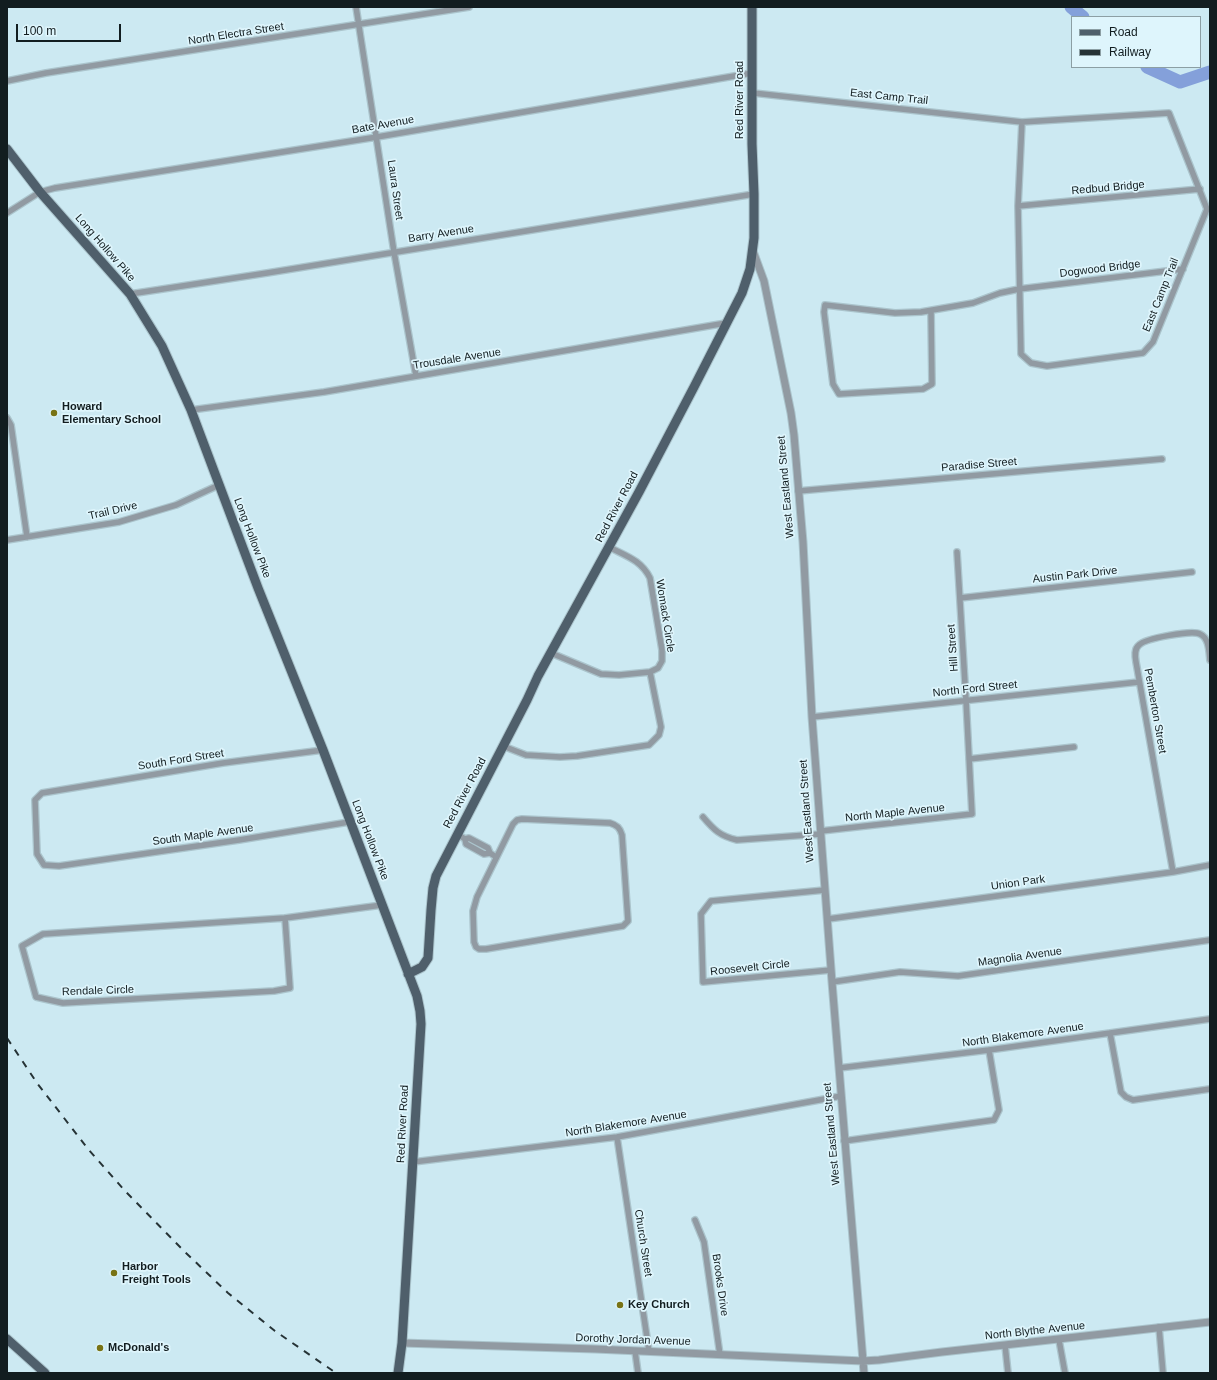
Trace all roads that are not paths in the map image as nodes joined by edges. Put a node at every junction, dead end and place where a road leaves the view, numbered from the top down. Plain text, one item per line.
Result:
1 (356, 7) edge
2 (469, 7) edge
3 (752, 7) edge
4 (359, 25) junction
5 (752, 73) junction
6 (7, 81) edge
7 (753, 93) junction
8 (1022, 122) junction
9 (377, 137) junction
10 (7, 149) edge
11 (1200, 189) junction
12 (40, 192) junction
13 (754, 194) junction
14 (1018, 206) junction
15 (7, 213) edge
16 (752, 250) junction
17 (394, 252) junction
18 (750, 269) joint
19 (1183, 269) junction
20 (1019, 289) junction
21 (130, 294) junction
22 (931, 311) junction
23 (726, 323) junction
24 (416, 376) junction
25 (191, 410) junction
26 (7, 418) edge
27 (1162, 460) dead end
28 (219, 485) junction
29 (798, 491) junction
30 (27, 536) junction
31 (7, 540) edge
32 (609, 547) junction
33 (957, 552) dead end
34 (1192, 572) dead end
35 (960, 598) junction
36 (551, 653) junction
37 (1210, 660) edge
38 (650, 672) junction
39 (1139, 682) junction
40 (966, 700) junction
41 (812, 717) junction
42 (503, 746) junction
43 (1074, 747) dead end
44 (323, 750) junction
45 (969, 758) junction
46 (972, 814) joint
47 (703, 817) dead end
48 (349, 822) junction
49 (821, 833) junction
50 (461, 837) junction
51 (497, 858) junction
52 (1210, 865) edge
53 (59, 866) joint
54 (1173, 872) junction
55 (825, 890) junction
56 (382, 906) junction
57 (285, 918) junction
58 (828, 919) junction
59 (1210, 940) edge
60 (831, 970) junction
61 (408, 974) junction
62 (832, 982) junction
63 (1210, 1019) edge
64 (1110, 1033) junction
65 (989, 1050) junction
66 (839, 1068) junction
67 (1210, 1089) edge
68 (841, 1096) junction
69 (618, 1137) junction
70 (844, 1141) junction
71 (413, 1162) junction
72 (695, 1220) dead end
73 (1210, 1322) edge
74 (1159, 1328) junction
75 (7, 1338) edge
76 (1059, 1340) junction
77 (402, 1343) junction
78 (1005, 1345) junction
79 (635, 1351) junction
80 (649, 1351) junction
81 (720, 1354) junction
82 (863, 1361) junction
83 (45, 1373) edge
84 (398, 1373) edge
85 (638, 1373) edge
86 (864, 1373) edge
87 (1008, 1373) edge
88 (1065, 1373) edge
89 (1163, 1373) edge

1 - 4 street, Laura Street
2 - 4 street, North Electra Street
3 - 5 main road, Red River Road
4 - 6 street, North Electra Street
4 - 9 street, Laura Street
5 - 7 main road, Red River Road
5 - 9 street, Bate Avenue
7 - 8 street, East Camp Trail
7 - 13 main road, Red River Road
8 - 11 street, East Camp Trail
8 - 14 street, East Camp Trail
9 - 12 street, Bate Avenue
9 - 17 street, Laura Street
10 - 12 main road, Long Hollow Pike
11 - 14 street, Redbud Bridge
11 - 19 street, East Camp Trail
12 - 15 street, Bate Avenue
12 - 21 main road, Long Hollow Pike
13 - 16 main road, West Eastland Street
13 - 17 street, Barry Avenue
14 - 20 street, East Camp Trail
16 - 18 main road, West Eastland Street
16 - 29 street, West Eastland Street
17 - 21 street, Barry Avenue
17 - 24 street, Laura Street
18 - 23 main road, Red River Road
19 - 20 street, Dogwood Bridge
19 - 20 street, East Camp Trail
20 - 22 street, Dogwood Bridge
21 - 25 main road, Long Hollow Pike
22 - 22 street, Dogwood Bridge
23 - 24 street, Trousdale Avenue
23 - 32 main road, Red River Road
24 - 25 street, Trousdale Avenue
25 - 28 main road, Long Hollow Pike
26 - 30 street
27 - 29 street, Paradise Street
28 - 30 street, Trail Drive
28 - 44 main road, Long Hollow Pike
29 - 41 street, West Eastland Street
30 - 31 street, Trail Drive
32 - 36 main road, Red River Road
32 - 38 street, Womack Circle
33 - 35 street, Hill Street
34 - 35 street, Austin Park Drive
35 - 40 street, Hill Street
36 - 38 street
36 - 42 main road, Red River Road
37 - 39 street, Pemberton Street
38 - 42 street
39 - 40 street, North Ford Street
39 - 54 street, Pemberton Street
40 - 41 street, North Ford Street
40 - 45 street, Hill Street
41 - 49 street, West Eastland Street
42 - 50 main road, Red River Road
43 - 45 street
44 - 48 main road, Long Hollow Pike
44 - 53 street, South Ford Street
45 - 46 street, Hill Street
46 - 49 street, North Maple Avenue
47 - 49 street, North Maple Avenue
48 - 53 street, South Maple Avenue
48 - 56 main road, Long Hollow Pike
49 - 55 street, West Eastland Street
50 - 51 street
50 - 61 main road, Red River Road
51 - 51 street
52 - 54 street, Union Park
54 - 58 street, Union Park
55 - 58 street, West Eastland Street
55 - 60 street, Roosevelt Circle
56 - 57 street, Rendale Circle
56 - 61 main road, Long Hollow Pike
57 - 57 street, Rendale Circle
58 - 60 street, West Eastland Street
59 - 62 street, Magnolia Avenue
60 - 62 street, West Eastland Street
61 - 71 main road, Red River Road
62 - 66 street, West Eastland Street
63 - 64 street, North Blakemore Avenue
64 - 65 street, North Blakemore Avenue
64 - 67 street
65 - 66 street, North Blakemore Avenue
65 - 70 street
66 - 68 street, West Eastland Street
68 - 69 street, North Blakemore Avenue
68 - 70 street, West Eastland Street
69 - 71 street, North Blakemore Avenue
69 - 80 street, Church Street
70 - 82 street, West Eastland Street
71 - 77 main road, Red River Road
72 - 81 street, Brooks Drive
73 - 74 street, North Blythe Avenue
74 - 76 street, North Blythe Avenue
74 - 89 street
75 - 83 main road
76 - 78 street, North Blythe Avenue
76 - 88 street
77 - 79 street, Dorothy Jordan Avenue
77 - 84 main road, Red River Road
78 - 82 street, North Blythe Avenue
78 - 87 street
79 - 80 street, Dorothy Jordan Avenue
79 - 85 street
80 - 81 street, Dorothy Jordan Avenue
81 - 82 street, Dorothy Jordan Avenue
82 - 86 street, West Eastland Street

